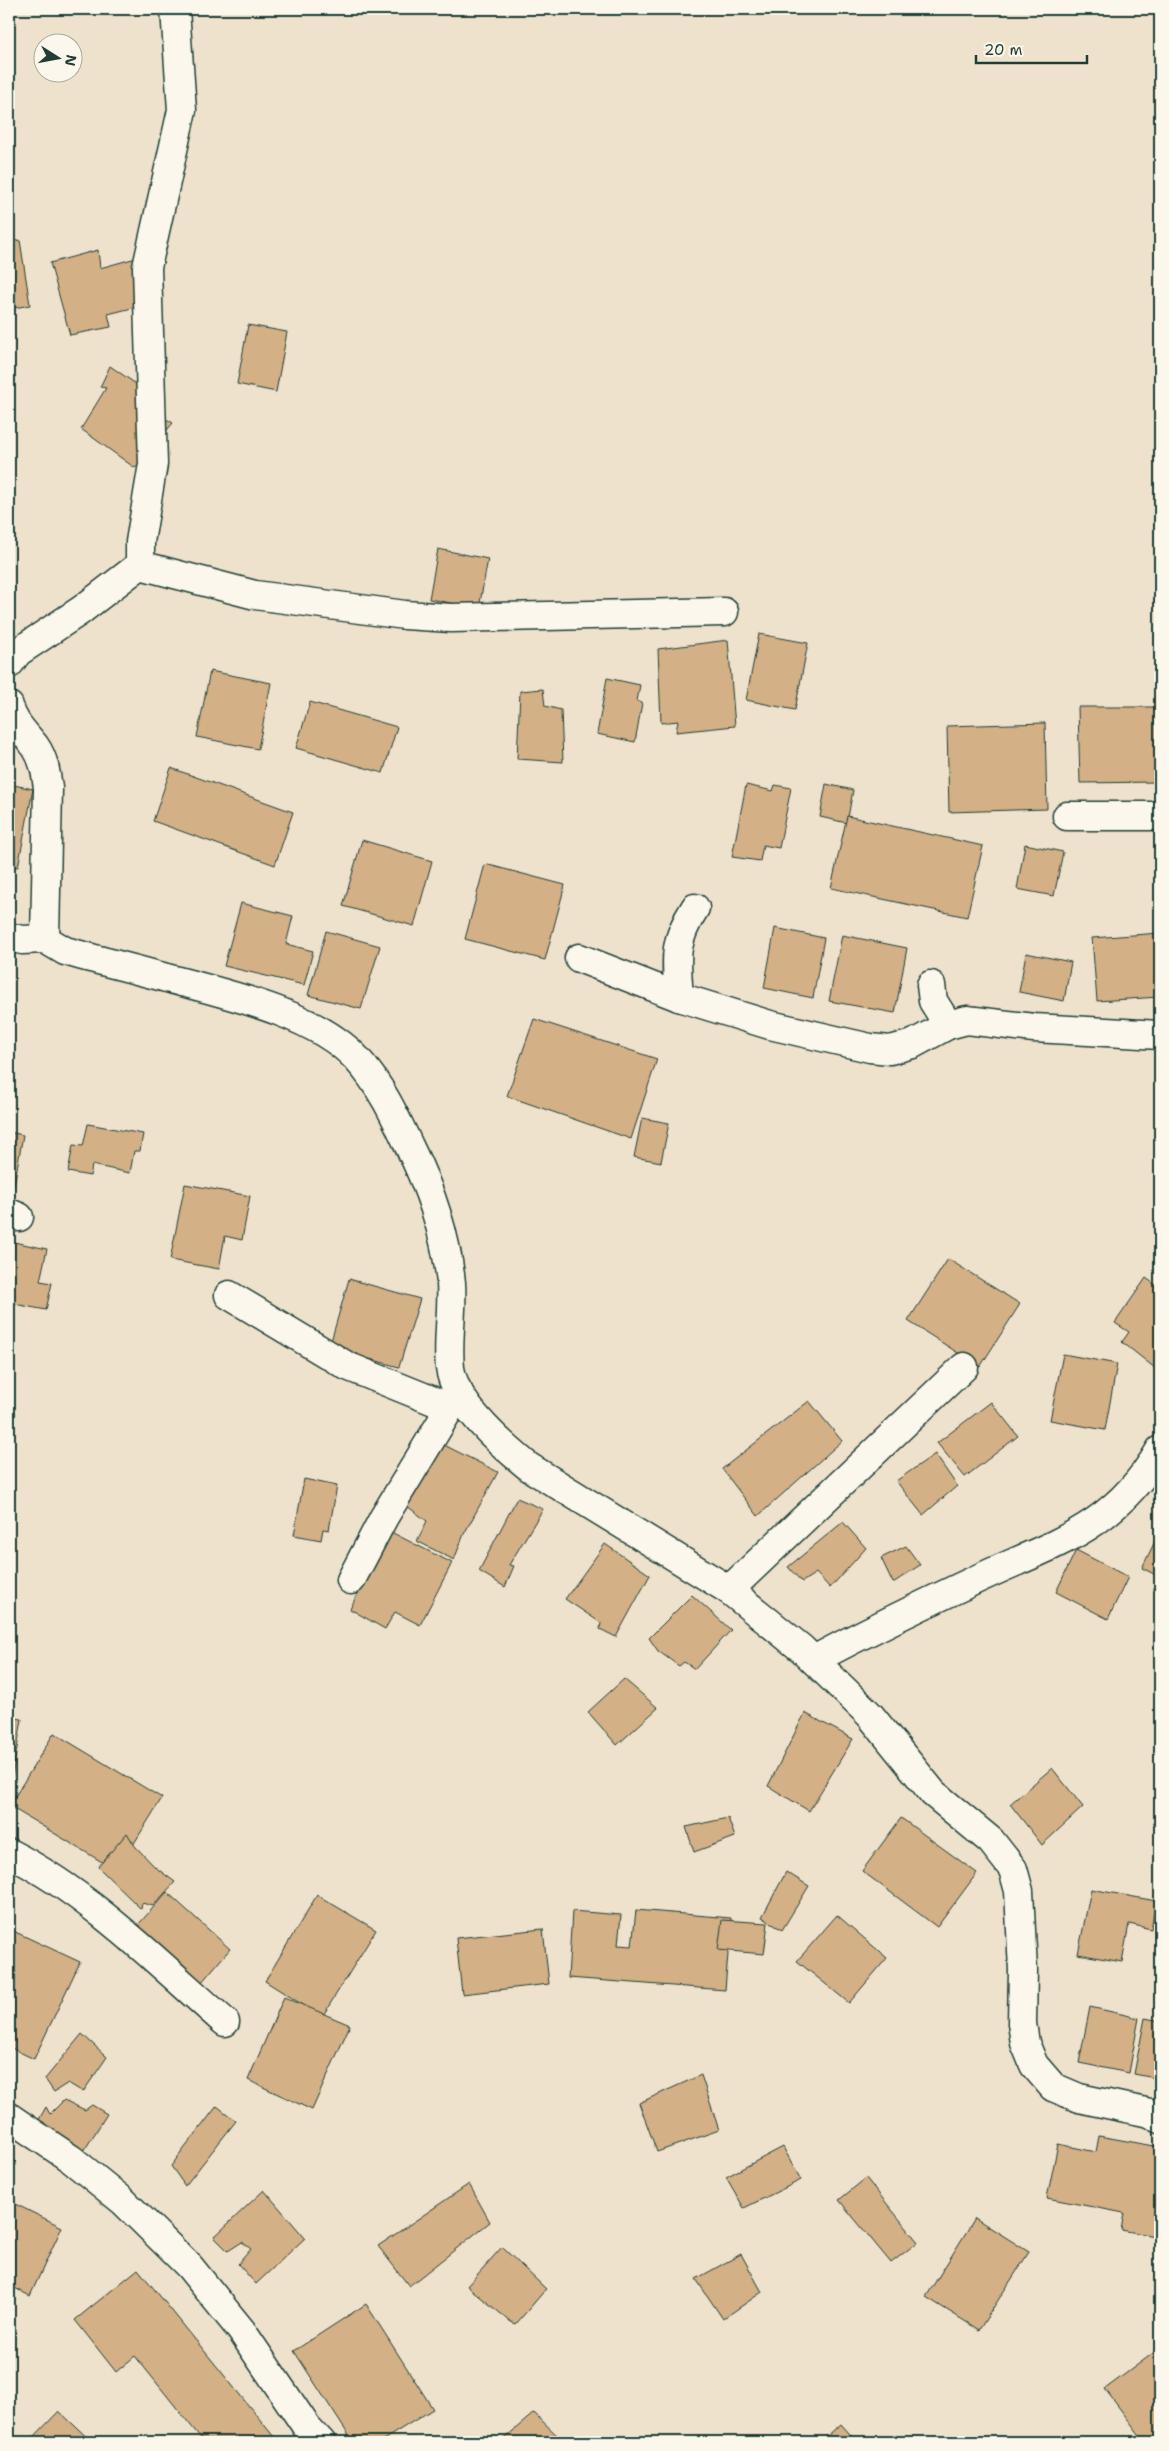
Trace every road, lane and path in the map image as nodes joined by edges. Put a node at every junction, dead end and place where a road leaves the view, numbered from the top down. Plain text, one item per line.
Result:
1 (175, 9) edge
2 (140, 565) junction
3 (724, 612) dead end
4 (9, 664) edge
5 (9, 706) edge
6 (1067, 816) dead end
7 (1160, 816) edge
8 (695, 908) dead end
9 (9, 937) edge
10 (45, 940) junction
11 (579, 958) dead end
12 (931, 985) dead end
13 (679, 997) junction
14 (948, 1025) junction
15 (1160, 1035) edge
16 (229, 1295) dead end
17 (964, 1368) dead end
18 (455, 1400) junction
19 (1160, 1450) edge
20 (351, 1580) dead end
21 (730, 1590) junction
22 (814, 1660) junction
23 (9, 1853) edge
24 (225, 2022) dead end
25 (9, 2117) edge
26 (1160, 2119) edge
27 (316, 2440) edge

1 - 2 street
2 - 3 street
2 - 4 street
5 - 10 street
6 - 7 street
8 - 13 street
9 - 10 street
10 - 18 street
11 - 13 street
12 - 14 street
13 - 14 street
14 - 15 street
16 - 18 street
17 - 21 street
18 - 20 street
18 - 21 street
19 - 22 street
21 - 22 street
22 - 26 street
23 - 24 street
25 - 27 street

